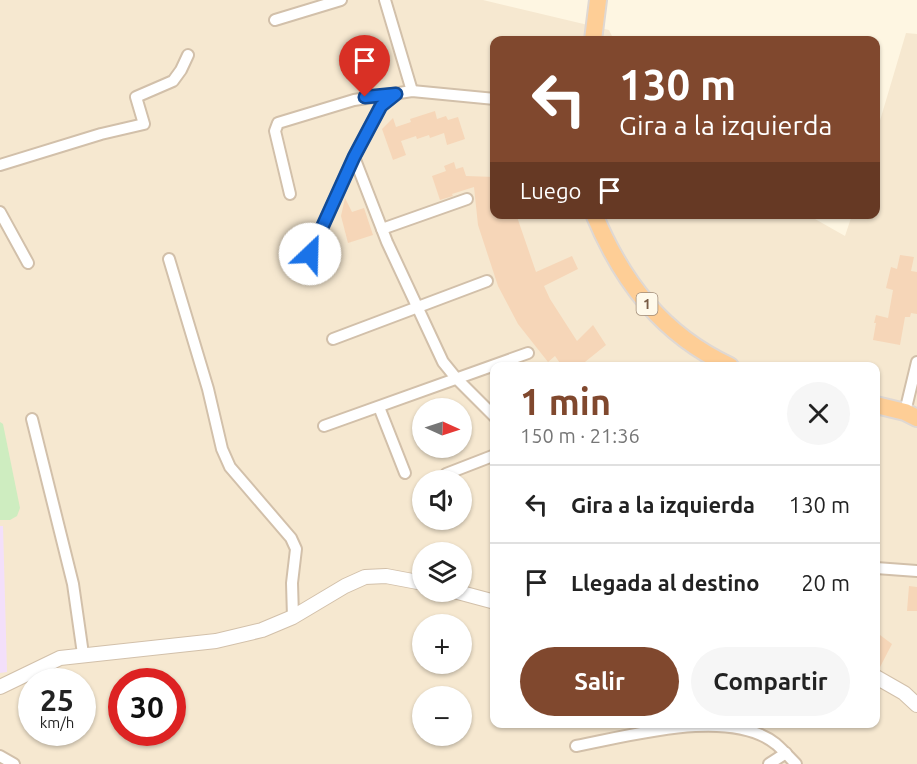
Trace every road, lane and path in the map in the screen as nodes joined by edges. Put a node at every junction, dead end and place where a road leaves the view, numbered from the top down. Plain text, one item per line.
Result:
1 (341, 0) edge
2 (385, 0) edge
3 (598, 0) edge
4 (275, 20) dead end
5 (594, 36) edge
6 (188, 55) dead end
7 (412, 92) junction
8 (396, 94) junction
9 (365, 97) junction
10 (490, 99) edge
11 (375, 118) junction
12 (354, 157) junction
13 (0, 165) edge
14 (290, 194) dead end
15 (467, 199) dead end
16 (0, 212) edge
17 (596, 219) edge
18 (382, 230) junction
19 (310, 254) dead end
20 (169, 259) dead end
21 (28, 263) dead end
22 (487, 281) dead end
23 (417, 308) junction
24 (333, 339) dead end
25 (528, 353) dead end
26 (502, 362) edge
27 (721, 362) edge
28 (917, 362) edge
29 (490, 366) edge
30 (456, 378) junction
31 (379, 406) junction
32 (880, 406) edge
33 (490, 412) edge
34 (911, 415) edge
35 (32, 419) dead end
36 (324, 426) dead end
37 (490, 457) edge
38 (456, 470) edge
39 (405, 473) dead end
40 (880, 568) edge
41 (917, 571) edge
42 (412, 581) edge
43 (472, 596) edge
44 (490, 601) edge
45 (293, 617) junction
46 (83, 654) junction
47 (880, 679) edge
48 (0, 687) edge
49 (917, 705) edge
50 (675, 728) edge
51 (735, 728) edge
52 (576, 746) dead end
53 (786, 753) junction
54 (0, 756) edge
55 (14, 764) edge
56 (769, 764) edge
57 (796, 764) edge

1 - 4 street
2 - 7 street
3 - 5 highway
6 - 13 street
7 - 8 street
7 - 10 street
8 - 9 street
8 - 11 street
9 - 11 street
9 - 14 street
11 - 12 street
12 - 18 street
12 - 19 street
15 - 18 street
16 - 21 street
17 - 27 highway, 1
18 - 23 street
20 - 45 street
22 - 23 street
23 - 24 street
23 - 30 street
25 - 26 street
28 - 34 street
29 - 30 street
30 - 31 street
30 - 33 street
31 - 36 street
31 - 39 street
32 - 34 highway
35 - 46 street
37 - 38 street
40 - 41 street
42 - 45 street
43 - 44 street
45 - 46 street
46 - 48 street
47 - 49 street
50 - 52 street
51 - 53 street
53 - 56 street
53 - 57 street
54 - 55 street

